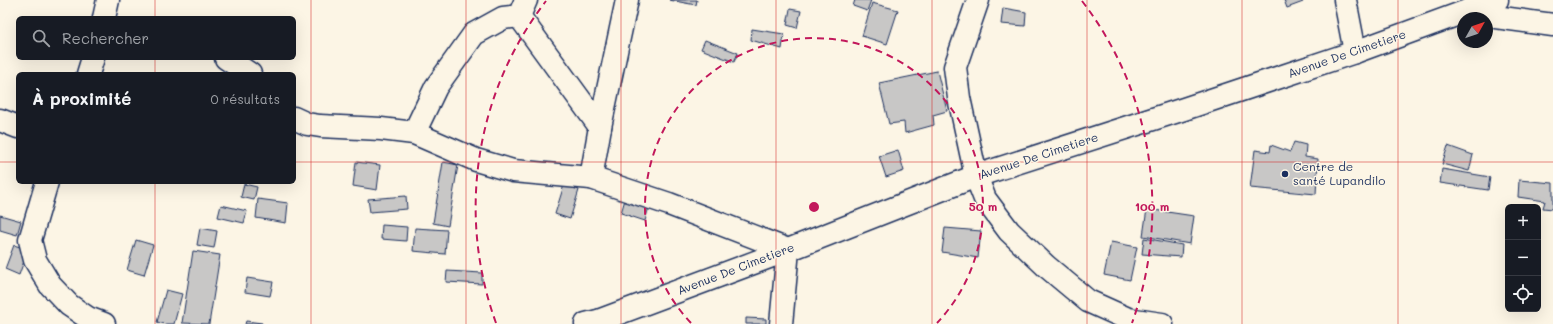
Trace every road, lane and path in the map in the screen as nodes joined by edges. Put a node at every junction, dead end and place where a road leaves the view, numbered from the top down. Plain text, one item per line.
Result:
1 (108, 0) edge
2 (627, 0) edge
3 (978, 0) edge
4 (1345, 0) edge
5 (1497, 0) edge
6 (522, 8) edge
7 (1463, 12) edge
8 (1457, 14) edge
9 (104, 16) edge
10 (1493, 16) edge
11 (1553, 25) edge
12 (1355, 52) junction
13 (92, 60) edge
14 (229, 60) edge
15 (89, 72) edge
16 (247, 72) edge
17 (296, 119) edge
18 (0, 120) edge
19 (16, 126) edge
20 (600, 127) junction
21 (414, 133) junction
22 (976, 176) junction
23 (591, 178) junction
24 (46, 184) edge
25 (788, 250) junction
26 (104, 324) edge
27 (586, 324) edge
28 (781, 324) edge
29 (1162, 324) edge

1 - 9 street
2 - 20 street
3 - 22 street
4 - 12 street
5 - 7 street, Avenue De Cimetiere
6 - 20 street
6 - 21 street
8 - 12 street, Avenue De Cimetiere
10 - 11 street
12 - 22 street, Avenue De Cimetiere
13 - 15 street
14 - 16 street
17 - 21 street
18 - 19 street
20 - 23 street
21 - 23 street
22 - 25 street, Avenue De Cimetiere
22 - 29 street
23 - 25 street
24 - 26 street
25 - 27 street, Avenue De Cimetiere
25 - 28 street

